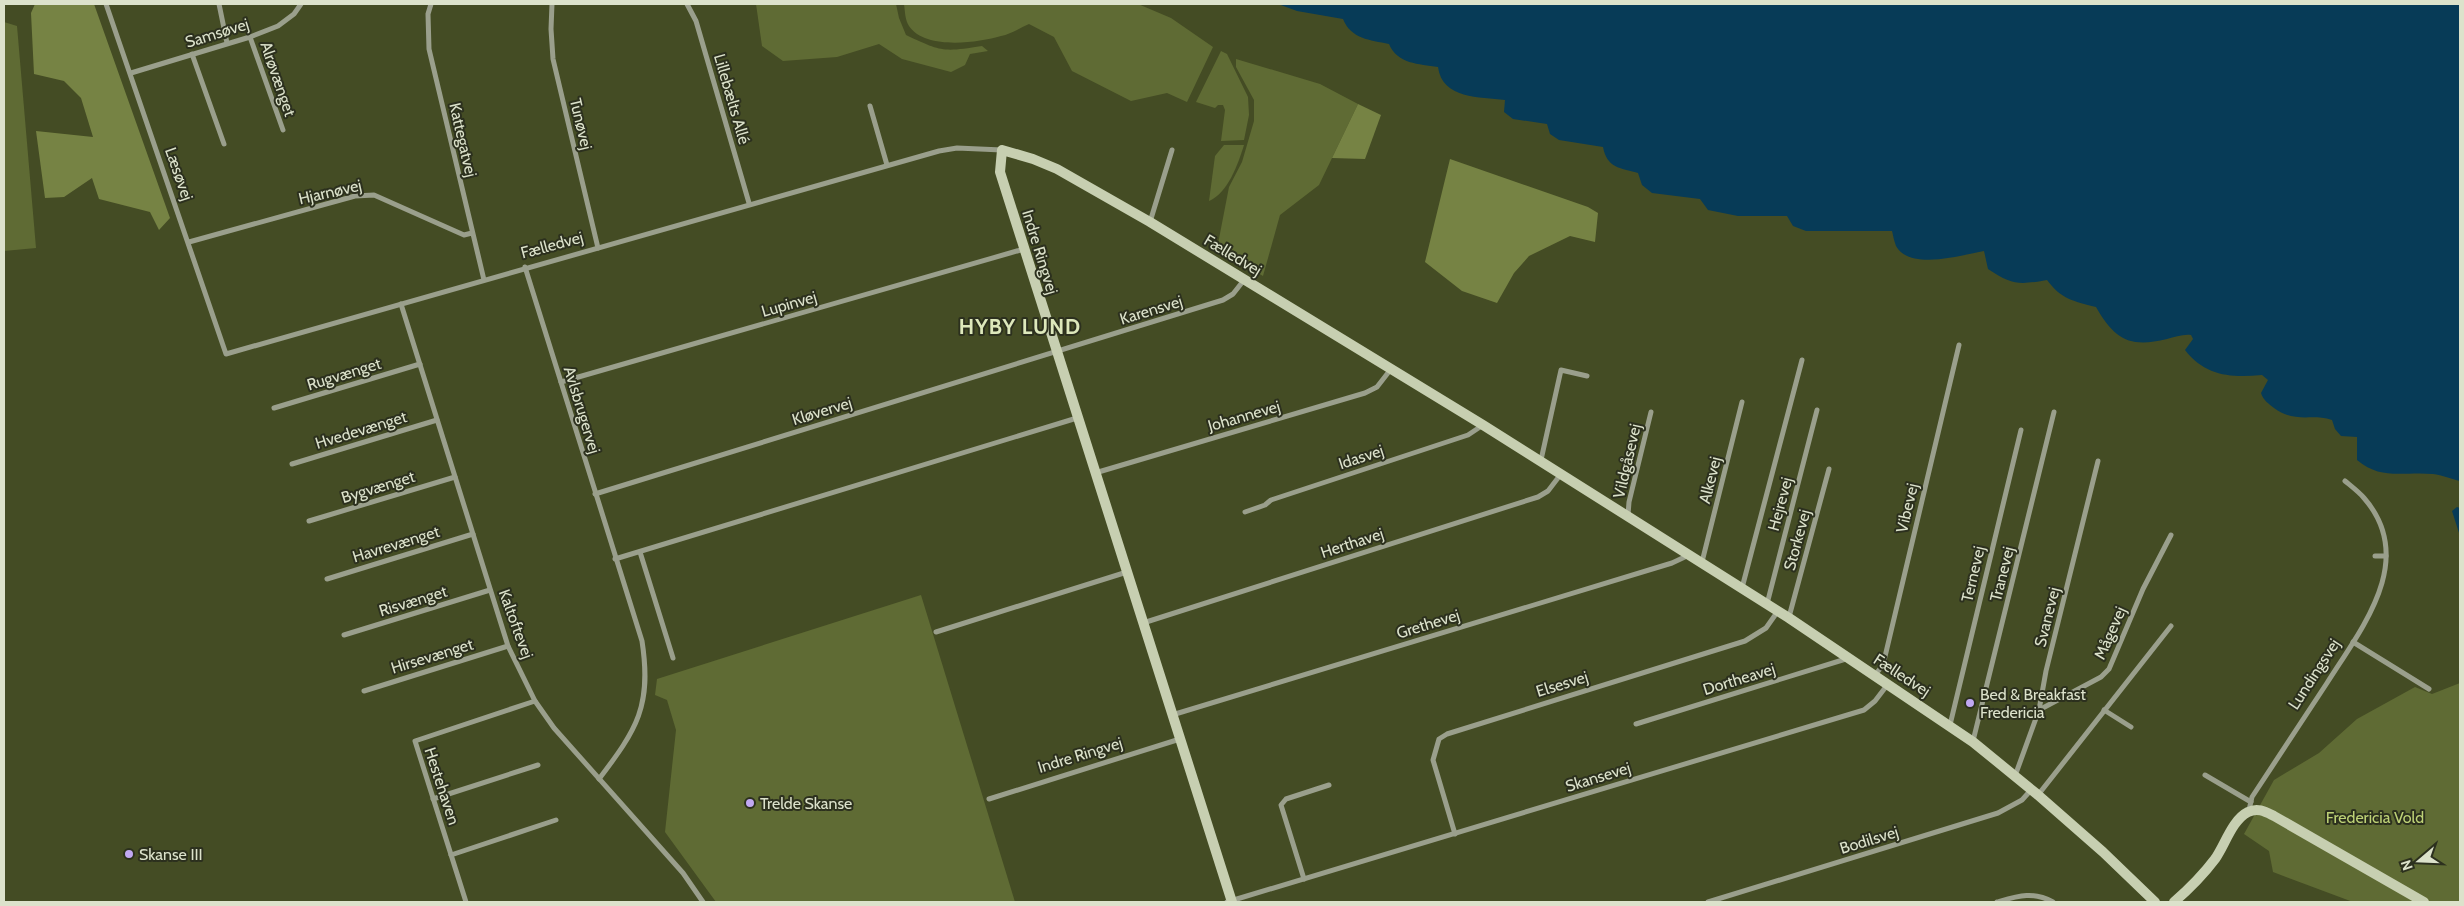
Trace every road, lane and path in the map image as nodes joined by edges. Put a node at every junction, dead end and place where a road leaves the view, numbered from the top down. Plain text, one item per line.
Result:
1 (106, 4) edge
2 (219, 4) edge
3 (301, 4) edge
4 (430, 4) edge
5 (552, 4) edge
6 (687, 4) edge
7 (250, 37) junction
8 (227, 43) junction
9 (192, 54) junction
10 (131, 73) junction
11 (870, 106) dead end
12 (283, 130) dead end
13 (224, 144) dead end
14 (1002, 150) junction
15 (1172, 150) dead end
16 (887, 165) junction
17 (749, 203) junction
18 (1150, 222) junction
19 (472, 233) junction
20 (189, 242) junction
21 (598, 248) junction
22 (1024, 249) junction
23 (525, 268) junction
24 (1245, 279) junction
25 (484, 280) junction
26 (401, 304) junction
27 (1959, 345) dead end
28 (1056, 352) junction
29 (226, 354) joint
30 (1802, 360) dead end
31 (420, 364) junction
32 (1391, 369) junction
33 (1587, 376) dead end
34 (561, 382) junction
35 (1742, 402) dead end
36 (274, 408) dead end
37 (1817, 410) dead end
38 (1651, 412) dead end
39 (2054, 412) dead end
40 (1077, 418) junction
41 (437, 420) junction
42 (1483, 425) junction
43 (2021, 430) dead end
44 (1540, 461) junction
45 (2098, 462) dead end
46 (292, 464) dead end
47 (1829, 469) dead end
48 (1095, 473) junction
49 (1561, 474) junction
50 (455, 477) junction
51 (2345, 480) dead end
52 (595, 494) junction
53 (1245, 512) dead end
54 (1628, 516) junction
55 (309, 521) dead end
56 (473, 534) junction
57 (2171, 535) dead end
58 (640, 552) junction
59 (1690, 555) junction
60 (2375, 556) dead end
61 (2386, 556) junction
62 (615, 559) junction
63 (1702, 563) junction
64 (1127, 572) junction
65 (327, 578) dead end
66 (1742, 588) junction
67 (490, 590) junction
68 (1767, 604) junction
69 (1778, 611) junction
70 (1789, 618) junction
71 (1143, 623) junction
72 (2171, 626) dead end
73 (936, 632) dead end
74 (344, 635) dead end
75 (2353, 642) junction
76 (508, 646) junction
77 (673, 658) dead end
78 (1849, 658) junction
79 (1875, 675) junction
80 (1888, 683) junction
81 (2429, 689) dead end
82 (364, 691) dead end
83 (535, 701) junction
84 (2039, 710) junction
85 (2104, 710) junction
86 (1172, 715) junction
87 (1636, 724) dead end
88 (1950, 725) junction
89 (2131, 727) dead end
90 (1180, 740) junction
91 (1973, 742) junction
92 (538, 765) dead end
93 (2205, 775) dead end
94 (2015, 776) junction
95 (598, 778) junction
96 (1329, 785) dead end
97 (2035, 792) junction
98 (433, 799) junction
99 (989, 799) dead end
100 (2250, 807) junction
101 (556, 820) dead end
102 (1455, 834) junction
103 (451, 854) junction
104 (1304, 879) junction
105 (466, 902) edge
106 (703, 902) edge
107 (1230, 902) edge
108 (1708, 902) edge
109 (1997, 902) edge
110 (2052, 902) edge
111 (2155, 902) edge
112 (2174, 902) edge
113 (2424, 902) edge

1 - 10 street, Læsøvej
2 - 8 street
3 - 7 street, Samsøvej
4 - 19 street, Kattegatvej
5 - 21 street, Tunøvej
6 - 17 street, Lillebælts Allé
7 - 8 street, Samsøvej
7 - 12 street, Alrøvænget
8 - 9 street, Samsøvej
9 - 10 street, Samsøvej
9 - 13 street
10 - 20 street, Læsøvej
11 - 16 street
14 - 16 street, Fælledvej
14 - 18 street, Fælledvej
14 - 22 street, Indre Ringvej
15 - 18 street
16 - 17 street, Fælledvej
17 - 21 street, Fælledvej
18 - 24 street, Fælledvej
19 - 20 street, Hjarnøvej
19 - 25 street, Kattegatvej
20 - 29 street, Læsøvej
21 - 23 street, Fælledvej
22 - 28 street, Indre Ringvej
22 - 34 street, Lupinvej
23 - 25 street, Fælledvej
23 - 34 street, Avlsbrugervej
24 - 28 street, Karensvej
24 - 32 street, Fælledvej
25 - 26 street, Fælledvej
26 - 29 street, Fælledvej
26 - 31 street, Kaltoftevej
27 - 79 street, Vibevej
28 - 40 street, Indre Ringvej
28 - 52 street, Kløvervej
30 - 66 street
31 - 36 street, Rugvænget
31 - 41 street, Kaltoftevej
32 - 42 street, Fælledvej
32 - 48 street, Johannevej
33 - 44 street
34 - 52 street, Avlsbrugervej
35 - 63 street, Alkevej
37 - 68 street, Hejrevej
38 - 54 street, Vildgåsevej
39 - 91 street, Tranevej
40 - 48 street, Indre Ringvej
40 - 58 street
41 - 46 street, Hvedevænget
41 - 50 street, Kaltoftevej
42 - 44 street, Fælledvej
42 - 53 street, Idasvej
43 - 88 street, Ternevej
44 - 49 street, Fælledvej
45 - 84 street, Svanevej
47 - 70 street, Storkevej
48 - 64 street, Indre Ringvej
49 - 54 street, Fælledvej
49 - 71 street, Herthavej
50 - 55 street, Bygvænget
50 - 56 street, Kaltoftevej
51 - 61 street, Lundingsvej
52 - 62 street, Avlsbrugervej
54 - 59 street, Fælledvej
56 - 65 street, Havrevænget
56 - 67 street, Kaltoftevej
57 - 84 street, Mågevej
58 - 62 street
58 - 77 street
59 - 63 street, Fælledvej
59 - 86 street, Grethevej
60 - 61 street
61 - 75 street, Lundingsvej
62 - 95 street, Avlsbrugervej
63 - 66 street, Fælledvej
64 - 71 street, Indre Ringvej
64 - 73 street
66 - 68 street, Fælledvej
67 - 74 street, Risvænget
67 - 76 street, Kaltoftevej
68 - 69 street, Fælledvej
69 - 70 street, Fælledvej
69 - 102 street, Elsesvej
70 - 78 street, Fælledvej
71 - 86 street, Indre Ringvej
72 - 85 street
75 - 81 street
75 - 100 street, Lundingsvej
76 - 82 street, Hirsevænget
76 - 83 street, Kaltoftevej
78 - 79 street, Fælledvej
78 - 87 street, Dortheavej
79 - 80 street, Fælledvej
80 - 88 street, Fælledvej
80 - 102 street, Skansevej
83 - 95 street, Kaltoftevej
83 - 98 street, Hestehaven
84 - 94 street, Svanevej
85 - 89 street
85 - 97 street
86 - 90 street, Indre Ringvej
88 - 91 street, Fælledvej
90 - 99 street, Indre Ringvej
90 - 107 street, Indre Ringvej
91 - 94 street, Fælledvej
92 - 98 street
93 - 100 street
94 - 97 street, Fælledvej
95 - 106 street, Kaltoftevej
96 - 104 street
97 - 108 street, Bodilsvej
97 - 111 street, Fælledvej
98 - 103 street, Hestehaven
100 - 112 street, Lundingsvej
100 - 113 street
101 - 103 street
102 - 104 street, Skansevej
103 - 105 street, Hestehaven
104 - 107 street, Skansevej
109 - 110 street

